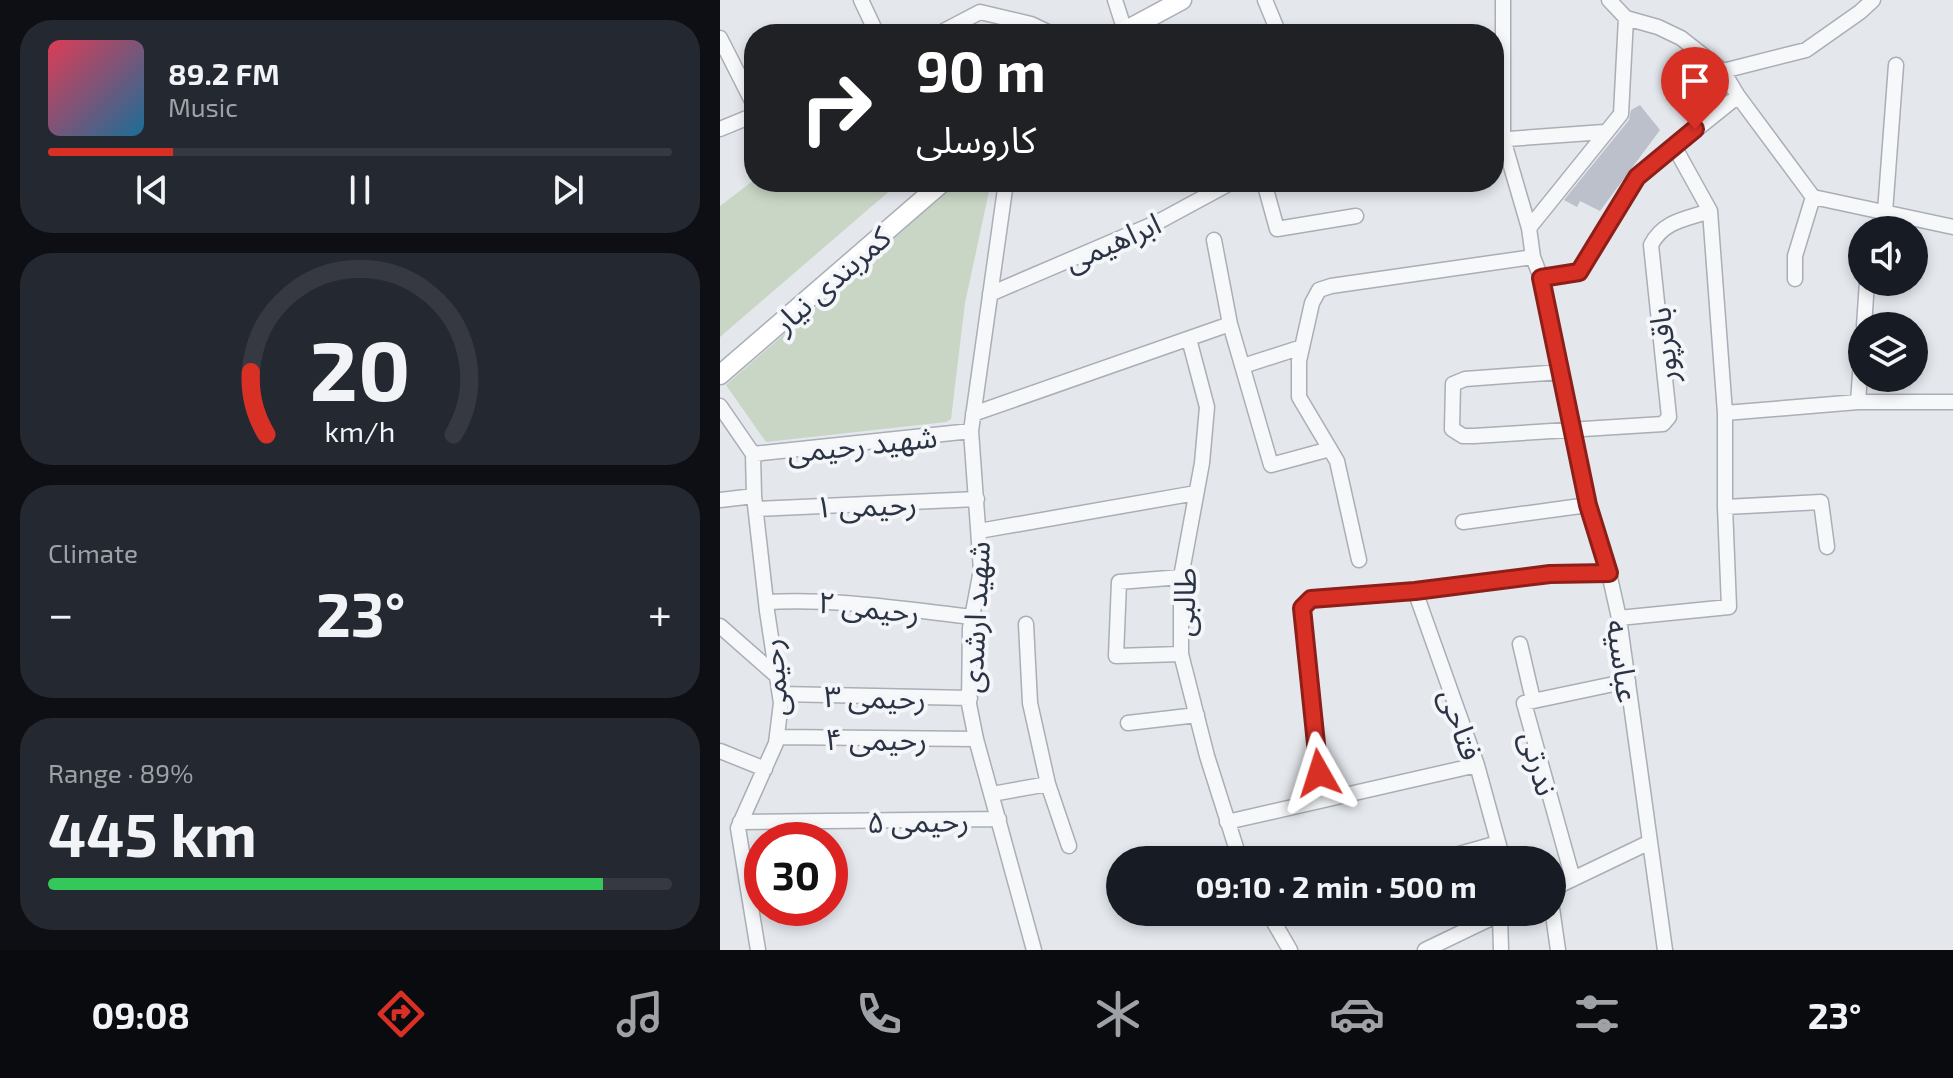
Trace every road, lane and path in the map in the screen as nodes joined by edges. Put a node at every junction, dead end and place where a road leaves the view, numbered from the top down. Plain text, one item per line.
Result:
1 (861, 0) edge
2 (1115, 0) edge
3 (1182, 0) edge
4 (1265, 0) edge
5 (1503, 0) edge
6 (1609, 0) edge
7 (1873, 0) edge
8 (979, 6) edge
9 (1626, 18) junction
10 (872, 24) edge
11 (953, 24) edge
12 (1031, 24) edge
13 (1120, 24) edge
14 (1138, 24) edge
15 (1275, 24) edge
16 (1502, 24) edge
17 (721, 43) edge
18 (1896, 65) dead end
19 (1723, 71) junction
20 (744, 86) edge
21 (1738, 96) junction
22 (744, 119) edge
23 (720, 129) edge
24 (1604, 132) junction
25 (1504, 139) edge
26 (1674, 146) junction
27 (1504, 156) edge
28 (931, 192) edge
29 (1005, 192) edge
30 (1214, 192) edge
31 (1267, 192) edge
32 (1813, 197) junction
33 (1710, 211) junction
34 (1885, 212) junction
35 (1356, 216) dead end
36 (1884, 216) edge
37 (1953, 227) edge
38 (1529, 228) junction
39 (1214, 240) dead end
40 (1533, 257) junction
41 (1541, 278) junction
42 (1795, 279) dead end
43 (990, 294) junction
44 (1230, 324) junction
45 (1189, 339) junction
46 (1302, 347) junction
47 (1243, 366) junction
48 (1560, 372) junction
49 (720, 375) edge
50 (1859, 392) edge
51 (1858, 402) junction
52 (1953, 402) edge
53 (720, 406) edge
54 (1725, 413) junction
55 (973, 414) junction
56 (1573, 429) junction
57 (971, 431) junction
58 (1330, 449) junction
59 (753, 454) junction
60 (1196, 493) junction
61 (977, 499) junction
62 (720, 500) edge
63 (755, 502) junction
64 (1588, 505) junction
65 (1725, 507) junction
66 (1463, 522) dead end
67 (979, 531) junction
68 (1827, 547) dead end
69 (1359, 560) dead end
70 (1609, 573) junction
71 (1181, 577) junction
72 (1415, 591) junction
73 (766, 602) junction
74 (972, 617) junction
75 (1619, 618) junction
76 (1026, 624) dead end
77 (721, 629) edge
78 (1520, 644) dead end
79 (1181, 654) junction
80 (777, 676) junction
81 (1628, 681) junction
82 (780, 694) junction
83 (970, 698) junction
84 (1533, 700) junction
85 (1197, 715) junction
86 (1128, 723) dead end
87 (777, 737) junction
88 (976, 739) junction
89 (720, 751) edge
90 (1477, 765) junction
91 (765, 769) junction
92 (1048, 784) junction
93 (992, 794) junction
94 (1322, 800) junction
95 (999, 819) junction
96 (740, 822) junction
97 (1227, 822) junction
98 (1650, 842) junction
99 (1498, 843) junction
100 (1069, 846) dead end
101 (1235, 846) edge
102 (1487, 846) edge
103 (1499, 846) edge
104 (1573, 879) junction
105 (1566, 882) edge
106 (1276, 926) edge
107 (1475, 926) edge
108 (1502, 926) edge
109 (1555, 926) edge
110 (758, 950) edge
111 (1034, 950) edge
112 (1290, 950) edge
113 (1425, 950) edge
114 (1501, 950) edge
115 (1558, 950) edge
116 (1665, 950) edge

1 - 10 street
2 - 13 street
3 - 14 main road
4 - 15 street
5 - 16 street, عباسیه
6 - 9 street
7 - 19 street
8 - 11 street
8 - 12 street
9 - 19 street
9 - 24 street
17 - 20 street
18 - 34 street
19 - 21 street
21 - 26 street
21 - 32 street
22 - 23 street
24 - 25 street
24 - 38 street
26 - 33 street
26 - 41 street
27 - 38 street, عباسیه
28 - 49 main road, کمربندی نیار
29 - 43 street, شهید ارشدی
30 - 43 street, ابراهیمی
31 - 35 street
32 - 34 street
32 - 42 street
33 - 54 street
33 - 56 street, باقرپور
34 - 36 street
34 - 37 street
38 - 40 street, عباسیه
39 - 44 street
40 - 41 street, عباسیه
40 - 46 street
41 - 48 street, عباسیه
43 - 55 street, شهید ارشدی
44 - 45 street
44 - 47 street
45 - 55 street
45 - 60 street, طالبی
46 - 47 street
46 - 58 street
47 - 58 street
48 - 56 street, عباسیه
48 - 56 street
50 - 51 street
51 - 52 street
51 - 54 street
53 - 59 street
54 - 65 street
55 - 57 street, شهید ارشدی
56 - 64 street, عباسیه
57 - 59 street, شهید رحیمی
57 - 61 street, شهید ارشدی
58 - 69 street
59 - 63 street, رحیمی
60 - 67 street
60 - 71 street, طالبی
61 - 63 street, رحیمی ۱
61 - 67 street, شهید ارشدی
62 - 63 street, رحیمی ۱
63 - 73 street, رحیمی
64 - 66 street
64 - 70 street, عباسیه
65 - 68 street
65 - 75 street
67 - 74 street, شهید ارشدی
70 - 72 street
70 - 75 street, عباسیه
71 - 79 street, طالبی
71 - 79 street
72 - 90 street, فتاحی
72 - 94 street
73 - 74 street, رحیمی ۲
73 - 80 street, رحیمی
74 - 83 street, شهید ارشدی
75 - 81 street, عباسیه
76 - 92 street
77 - 80 street
78 - 84 street
79 - 85 street, طالبی
80 - 82 street, رحیمی
81 - 84 street, ندرتی
81 - 98 street, عباسیه
82 - 83 street, رحیمی ۳
82 - 87 street, رحیمی
83 - 88 street, شهید ارشدی
84 - 104 street, ندرتی
85 - 86 street
85 - 97 street, طالبی
87 - 88 street, رحیمی ۴
87 - 91 street, رحیمی
88 - 93 street, شهید ارشدی
89 - 91 street
90 - 94 street
90 - 99 street, فتاحی
91 - 96 street, رحیمی
92 - 93 street
92 - 100 street
93 - 95 street, شهید ارشدی
94 - 97 street
95 - 96 street, رحیمی ۵
95 - 111 street, شهید ارشدی
96 - 110 street
97 - 101 street, طالبی
98 - 104 street
98 - 116 street, عباسیه
99 - 102 street
99 - 103 street, فتاحی
104 - 105 street
106 - 112 street
107 - 113 street
108 - 114 street
109 - 115 street

